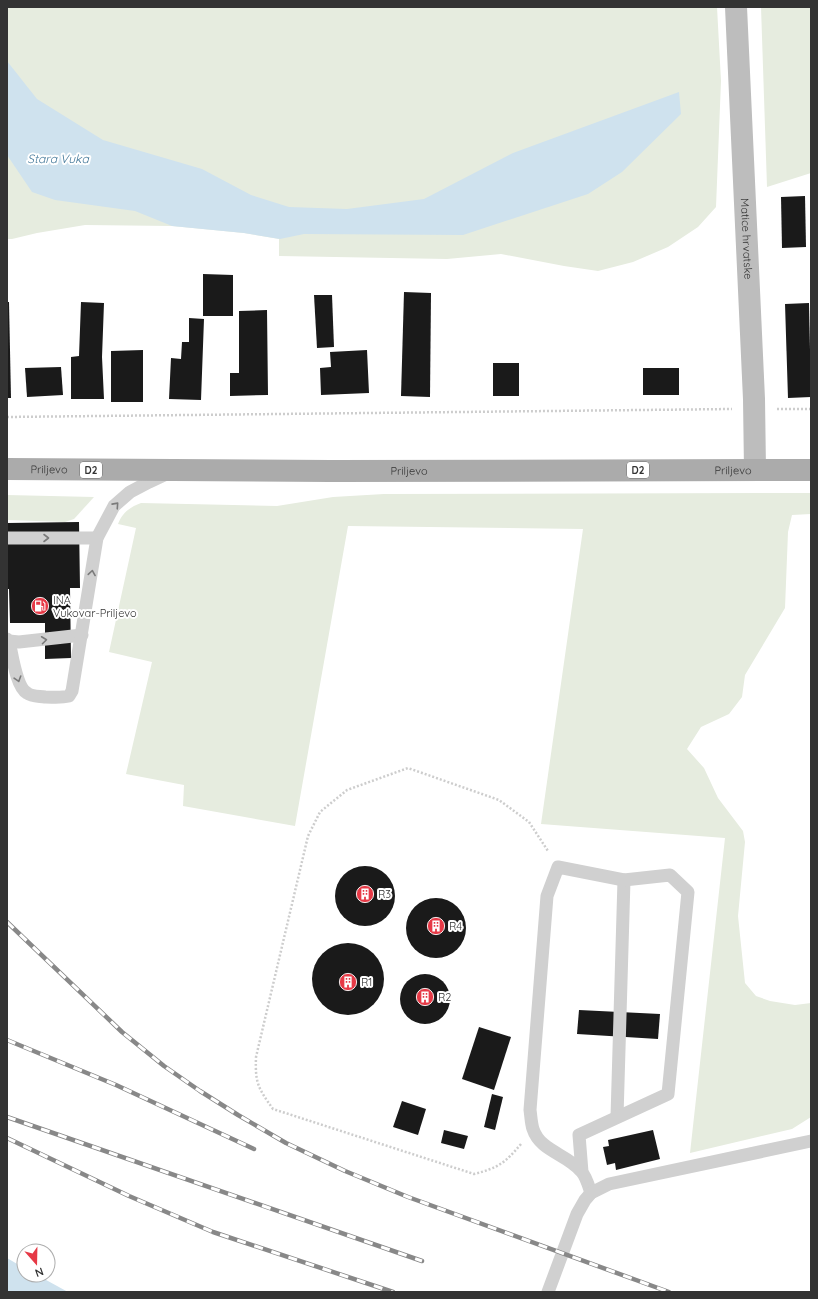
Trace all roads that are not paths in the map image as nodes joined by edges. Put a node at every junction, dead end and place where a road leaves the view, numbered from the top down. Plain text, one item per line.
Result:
1 (736, 7) edge
2 (7, 469) edge
3 (755, 470) junction
4 (811, 470) edge
5 (175, 471) junction
6 (7, 538) edge
7 (97, 538) junction
8 (82, 635) junction
9 (8, 640) edge
10 (624, 880) junction
11 (617, 1117) junction
12 (811, 1141) edge
13 (582, 1172) junction
14 (592, 1194) junction
15 (548, 1292) edge

1 - 3 main road, Matice hrvatske
2 - 5 main road, Priljevo / D2
3 - 4 main road, Priljevo / D2
3 - 5 main road, Priljevo / D2
7 -> 5 lane
6 -> 7 lane
8 -> 7 lane
9 -> 8 lane
9 -> 8 lane
10 - 11 lane
10 - 11 lane
10 - 13 lane
11 - 13 lane
12 - 14 lane
13 - 14 lane
14 - 15 lane

